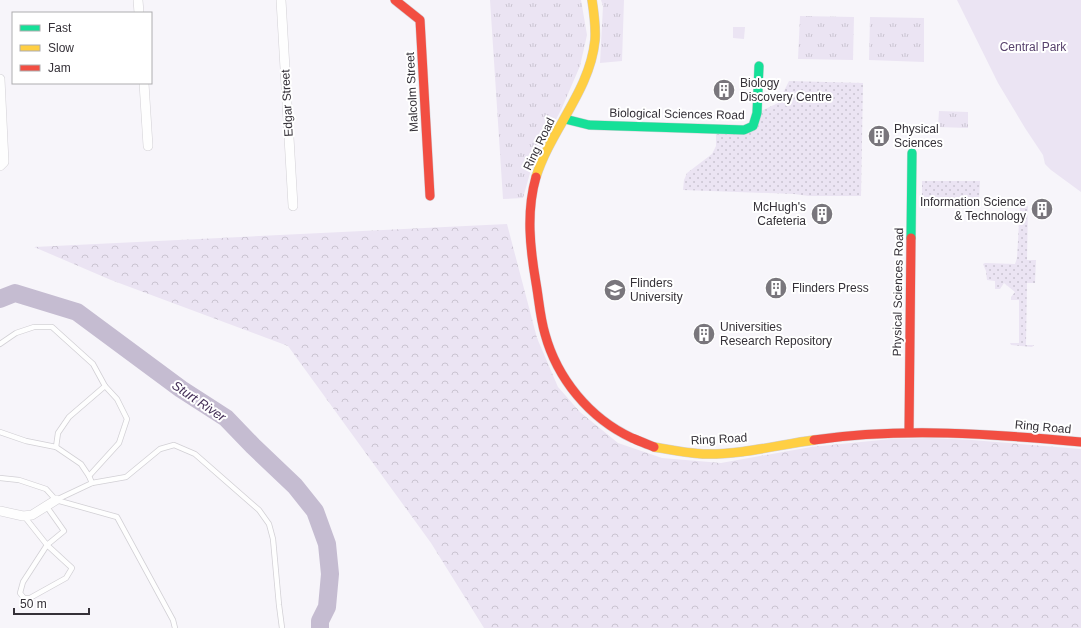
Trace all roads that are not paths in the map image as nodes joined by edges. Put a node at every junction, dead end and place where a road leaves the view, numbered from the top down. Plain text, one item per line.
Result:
1 (138, 0) edge
2 (281, 0) edge
3 (395, 0) edge
4 (592, 0) edge
5 (139, 12) edge
6 (759, 66) dead end
7 (0, 79) edge
8 (144, 84) edge
9 (565, 119) junction
10 (148, 146) dead end
11 (912, 153) dead end
12 (0, 166) edge
13 (430, 196) dead end
14 (293, 206) dead end
15 (0, 344) edge
16 (105, 386) junction
17 (0, 432) edge
18 (909, 432) junction
19 (1081, 442) edge
20 (56, 447) junction
21 (89, 476) junction
22 (0, 478) edge
23 (92, 483) junction
24 (56, 500) junction
25 (47, 507) junction
26 (0, 512) edge
27 (23, 516) junction
28 (47, 545) junction
29 (175, 628) edge
30 (282, 628) edge

1 - 5 street
2 - 14 street, Edgar Street
3 - 13 street, Malcolm Street
4 - 9 street, Ring Road
6 - 9 street, Biological Sciences Road
7 - 12 street
8 - 10 street
9 - 18 street, Ring Road
11 - 18 street, Physical Sciences Road
15 - 16 lane
16 - 20 lane
16 - 21 lane
17 - 20 lane
18 - 19 street, Ring Road
20 - 21 lane
21 - 23 lane
22 - 24 lane
23 - 24 lane
23 - 30 lane
24 - 25 street
24 - 29 lane
25 - 27 street
25 - 28 lane
26 - 27 street
27 - 28 lane
28 - 28 lane

